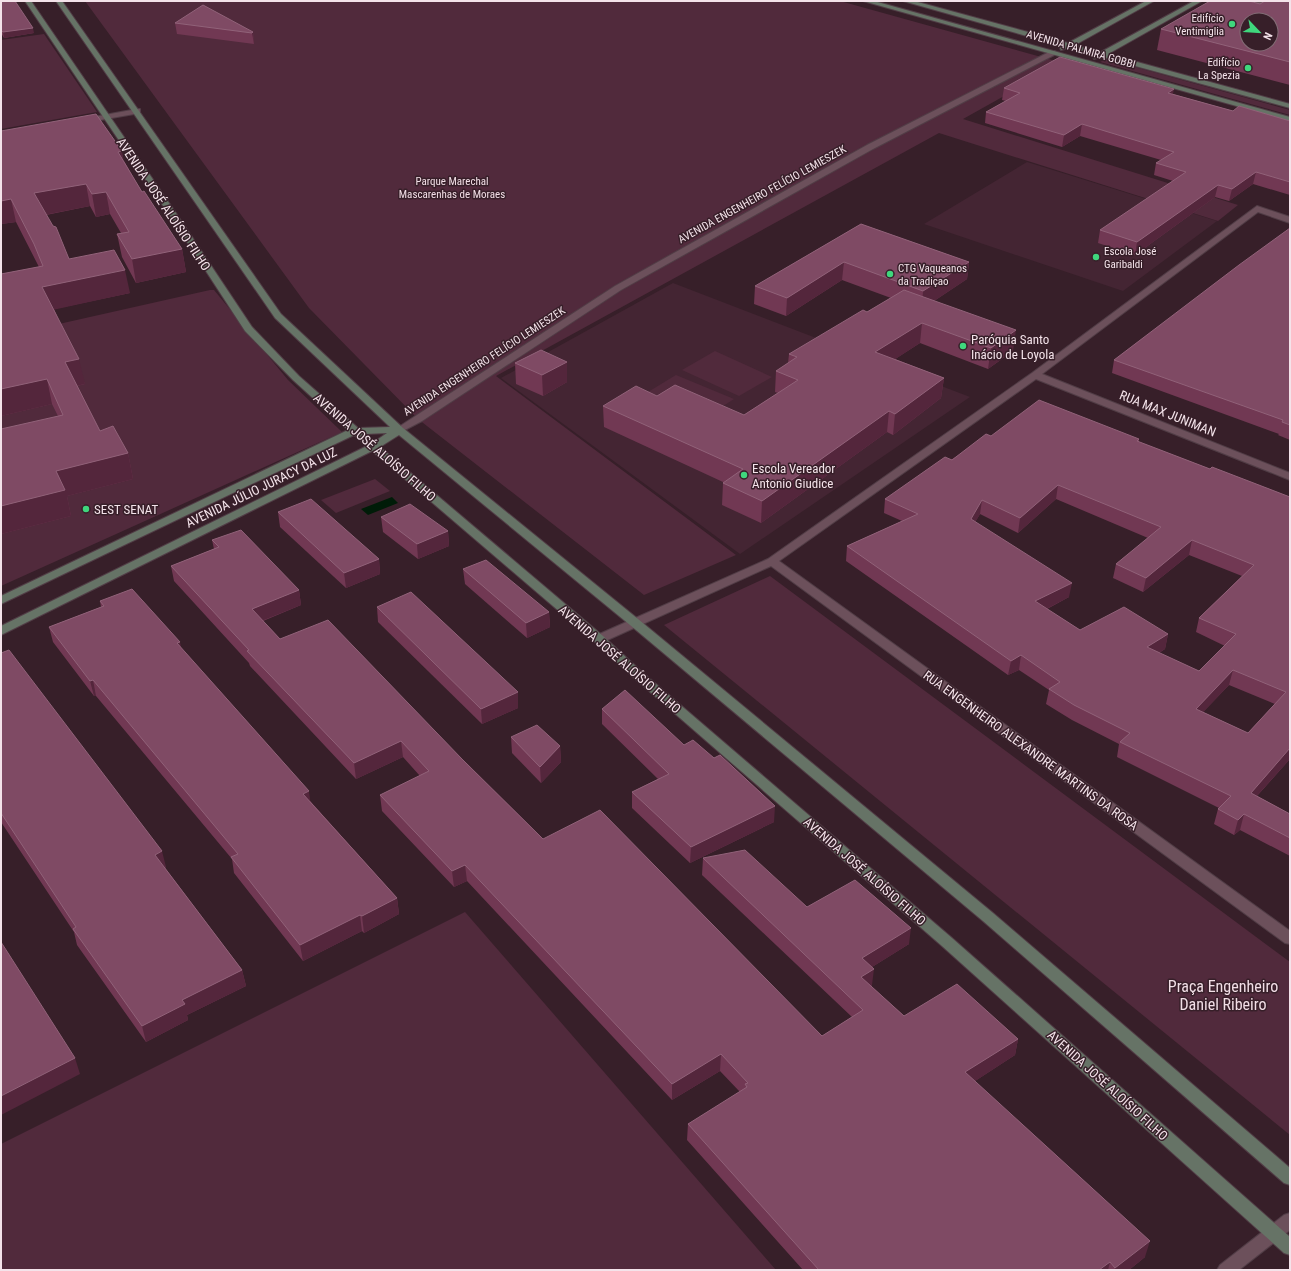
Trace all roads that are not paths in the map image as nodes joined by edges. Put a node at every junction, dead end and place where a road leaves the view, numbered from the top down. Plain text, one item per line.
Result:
1 (28, 1) edge
2 (59, 1) edge
3 (866, 1) edge
4 (906, 1) edge
5 (1151, 1) edge
6 (1199, 1) edge
7 (1252, 1) edge
8 (1290, 10) edge
9 (1067, 46) junction
10 (1054, 53) junction
11 (1101, 55) junction
12 (1088, 62) junction
13 (1290, 106) edge
14 (137, 112) junction
15 (106, 117) junction
16 (1290, 119) edge
17 (76, 122) edge
18 (1290, 220) edge
19 (1035, 375) junction
20 (399, 430) junction
21 (355, 431) junction
22 (373, 448) junction
23 (1290, 477) edge
24 (772, 561) junction
25 (1, 600) edge
26 (634, 622) junction
27 (1, 631) edge
28 (599, 639) junction
29 (1290, 939) edge
30 (1290, 1178) edge
31 (1290, 1220) edge
32 (1273, 1233) junction
33 (1290, 1248) edge
34 (1226, 1270) edge

1 - 15 street, AVENIDA JOSÉ ALOÍSIO FILHO
2 - 14 street
3 - 10 street, AVENIDA PALMIRA GOBBI
4 - 9 street, AVENIDA PALMIRA GOBBI
5 - 9 street, AVENIDA ENGENHEIRO FELÍCIO LEMIESZEK
6 - 11 street
7 - 8 street
9 - 10 street, AVENIDA ENGENHEIRO FELÍCIO LEMIESZEK
9 - 11 street, AVENIDA PALMIRA GOBBI
10 - 12 street, AVENIDA PALMIRA GOBBI
10 - 20 street, AVENIDA ENGENHEIRO FELÍCIO LEMIESZEK
11 - 12 street
11 - 13 street, AVENIDA PALMIRA GOBBI
12 - 16 street, AVENIDA PALMIRA GOBBI
14 - 15 street
14 - 20 street
15 - 17 street
15 - 21 street, AVENIDA JOSÉ ALOÍSIO FILHO
18 - 19 street
19 - 23 street, RUA MAX JUNIMAN
19 - 24 street
20 - 21 street, AVENIDA JÚLIO JURACY DA LUZ
20 - 22 street, AVENIDA JÚLIO JURACY DA LUZ
20 - 26 street
21 - 22 street, AVENIDA JOSÉ ALOÍSIO FILHO
21 - 25 street, AVENIDA JÚLIO JURACY DA LUZ
22 - 27 street, AVENIDA JÚLIO JURACY DA LUZ
22 - 28 street, AVENIDA JOSÉ ALOÍSIO FILHO
24 - 26 street
24 - 29 street, RUA ENGENHEIRO ALEXANDRE MARTINS DA ROSA
26 - 28 street
26 - 30 street
28 - 32 street, AVENIDA JOSÉ ALOÍSIO FILHO
31 - 32 street
32 - 33 street, AVENIDA JOSÉ ALOÍSIO FILHO
32 - 34 street

